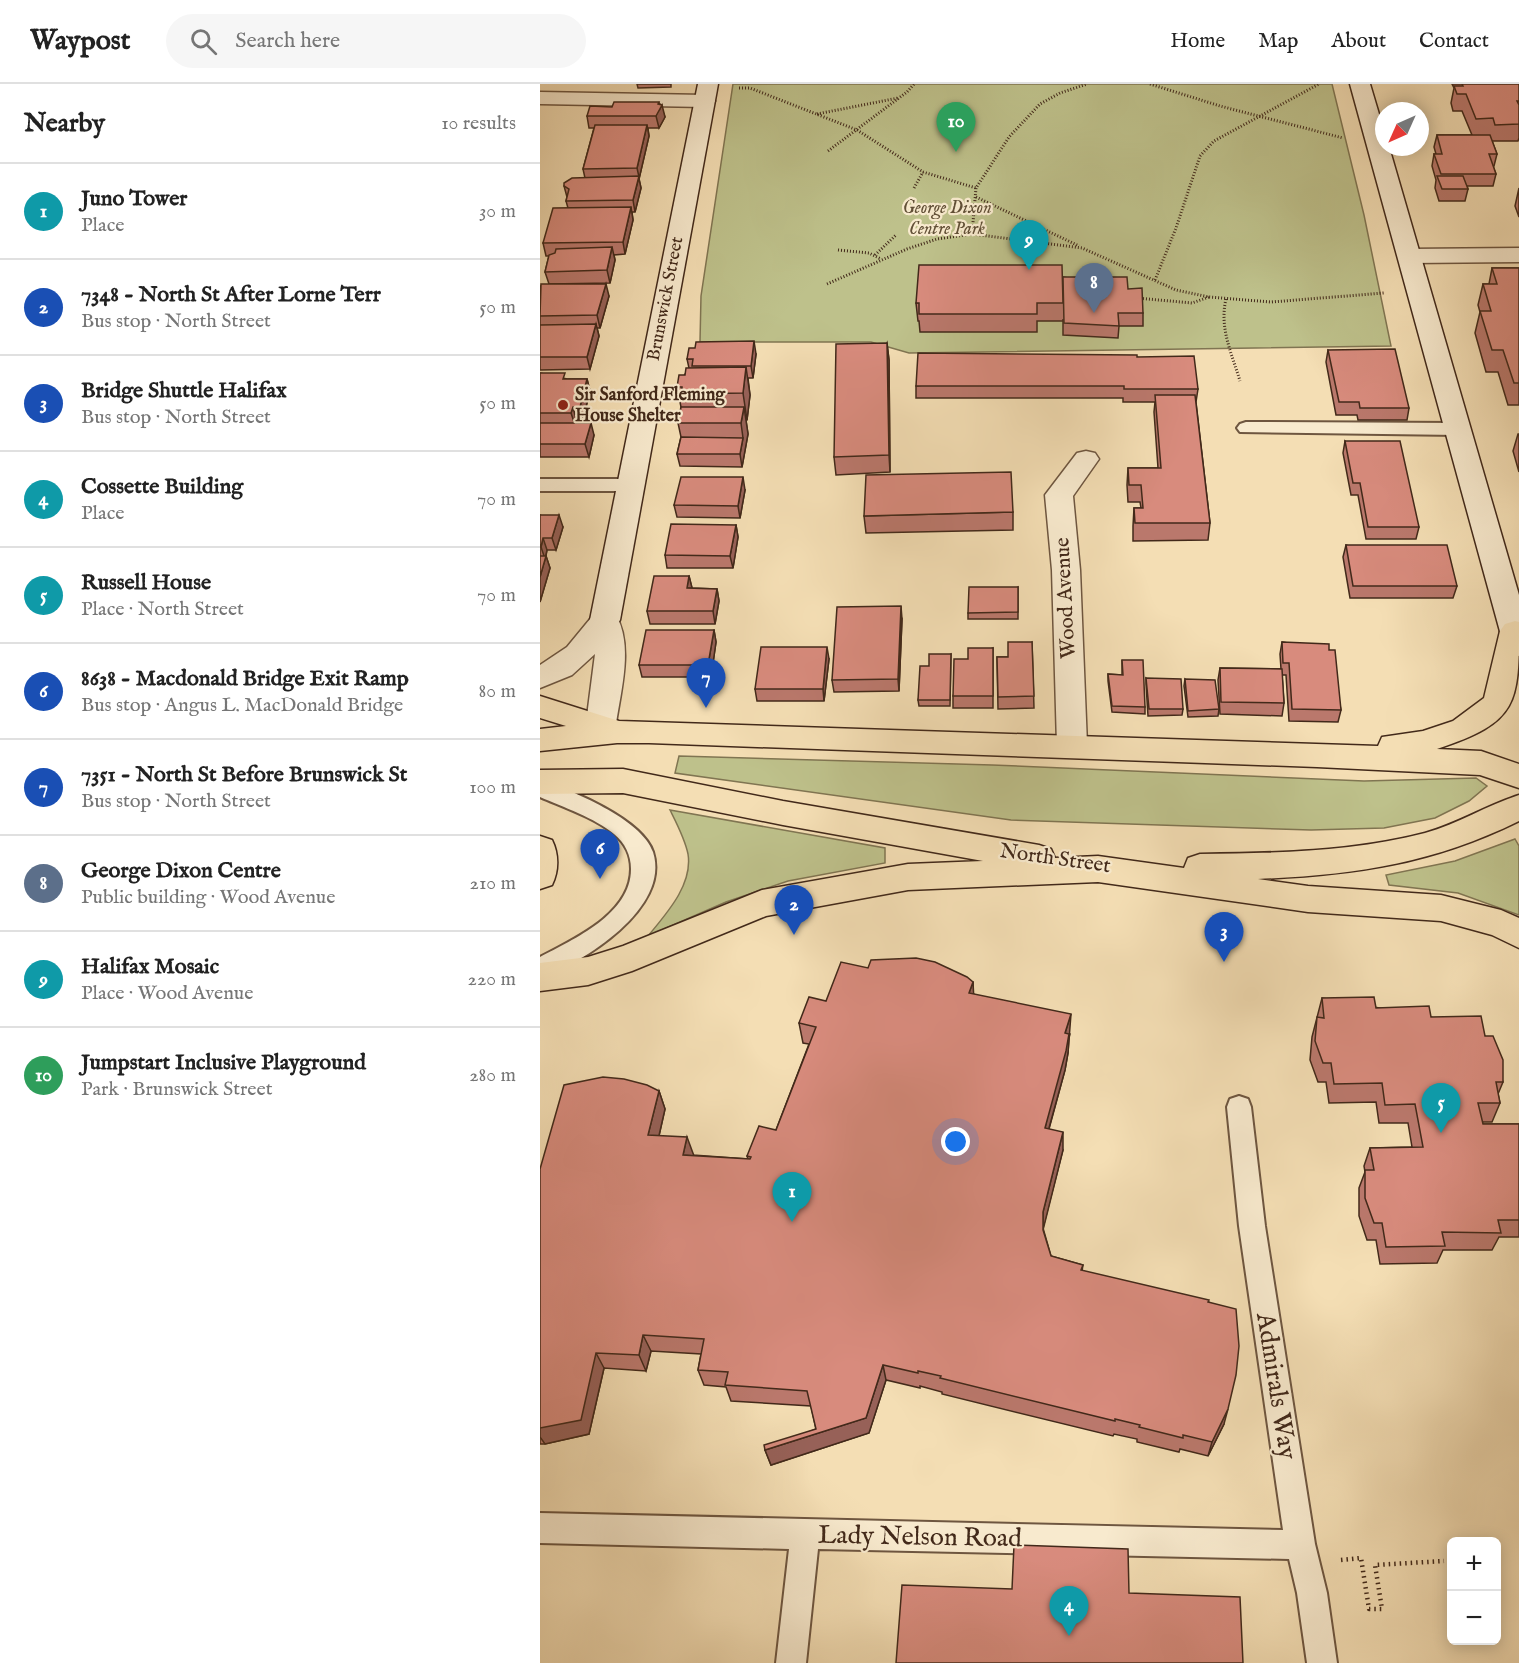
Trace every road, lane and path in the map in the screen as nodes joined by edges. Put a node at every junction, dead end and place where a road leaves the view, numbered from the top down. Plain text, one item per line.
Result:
1 (914, 84) edge
2 (1087, 84) edge
3 (1150, 84) edge
4 (1319, 84) edge
5 (1360, 84) edge
6 (736, 88) dead end
7 (706, 92) edge
8 (899, 98) junction
9 (541, 100) edge
10 (817, 114) junction
11 (1260, 116) junction
12 (857, 130) junction
13 (1353, 141) dead end
14 (828, 151) dead end
15 (922, 172) junction
16 (914, 188) dead end
17 (976, 188) junction
18 (976, 197) junction
19 (972, 234) junction
20 (896, 235) dead end
21 (1082, 248) junction
22 (838, 250) dead end
23 (875, 255) junction
24 (1519, 255) edge
25 (1410, 256) junction
26 (881, 260) junction
27 (1155, 280) junction
28 (827, 284) dead end
29 (1391, 292) dead end
30 (1209, 297) junction
31 (1127, 298) edge
32 (1226, 299) junction
33 (1240, 381) dead end
34 (1246, 428) dead end
35 (1458, 429) junction
36 (1086, 459) dead end
37 (540, 485) edge
38 (629, 485) junction
39 (605, 620) junction
40 (1517, 639) edge
41 (540, 677) edge
42 (540, 707) edge
43 (609, 728) junction
44 (540, 740) edge
45 (1072, 746) junction
46 (1317, 754) junction
47 (1519, 776) edge
48 (540, 782) edge
49 (540, 788) edge
50 (1519, 807) edge
51 (540, 849) edge
52 (1098, 868) junction
53 (540, 876) edge
54 (1519, 934) edge
55 (540, 968) edge
56 (540, 977) edge
57 (1239, 1107) dead end
58 (540, 1528) edge
59 (805, 1534) junction
60 (1300, 1544) junction
61 (1361, 1558) dead end
62 (1444, 1561) dead end
63 (791, 1663) edge
64 (1322, 1663) edge

1 - 8 path
2 - 17 path
3 - 11 path
4 - 11 path
5 - 25 street
6 - 10 path
7 - 9 street
7 - 38 street, Brunswick Street
8 - 10 path
8 - 12 path
10 - 12 path
11 - 13 path
11 - 27 path
12 - 14 path
12 - 15 path
15 - 16 path
15 - 17 path
17 - 18 path
18 - 19 path
18 - 21 path
19 - 21 path
19 - 26 path
20 - 23 path
21 - 27 path
22 - 23 path
23 - 26 path
24 - 25 street
25 - 35 street
26 - 28 path
27 - 30 path
29 - 32 path
30 - 31 path
30 - 32 path
32 - 33 path
34 - 35 lane
35 - 40 street
36 - 45 street, Wood Avenue
37 - 38 lane
38 - 39 street, Brunswick Street
39 - 41 street, Brunswick Street
39 - 43 street, Brunswick Street
40 - 46 main road
42 - 43 main road
43 - 44 main road
43 - 45 main road
45 - 46 main road
46 - 47 main road
48 - 52 main road, North Street
49 - 55 lane
50 - 52 main road, North Street
51 - 53 main road
52 - 54 main road
52 - 56 main road
57 - 60 lane, Admirals Way
58 - 59 lane, Lady Nelson Road
59 - 60 lane, Lady Nelson Road
59 - 63 lane
60 - 64 lane, Admirals Way
61 - 62 path

